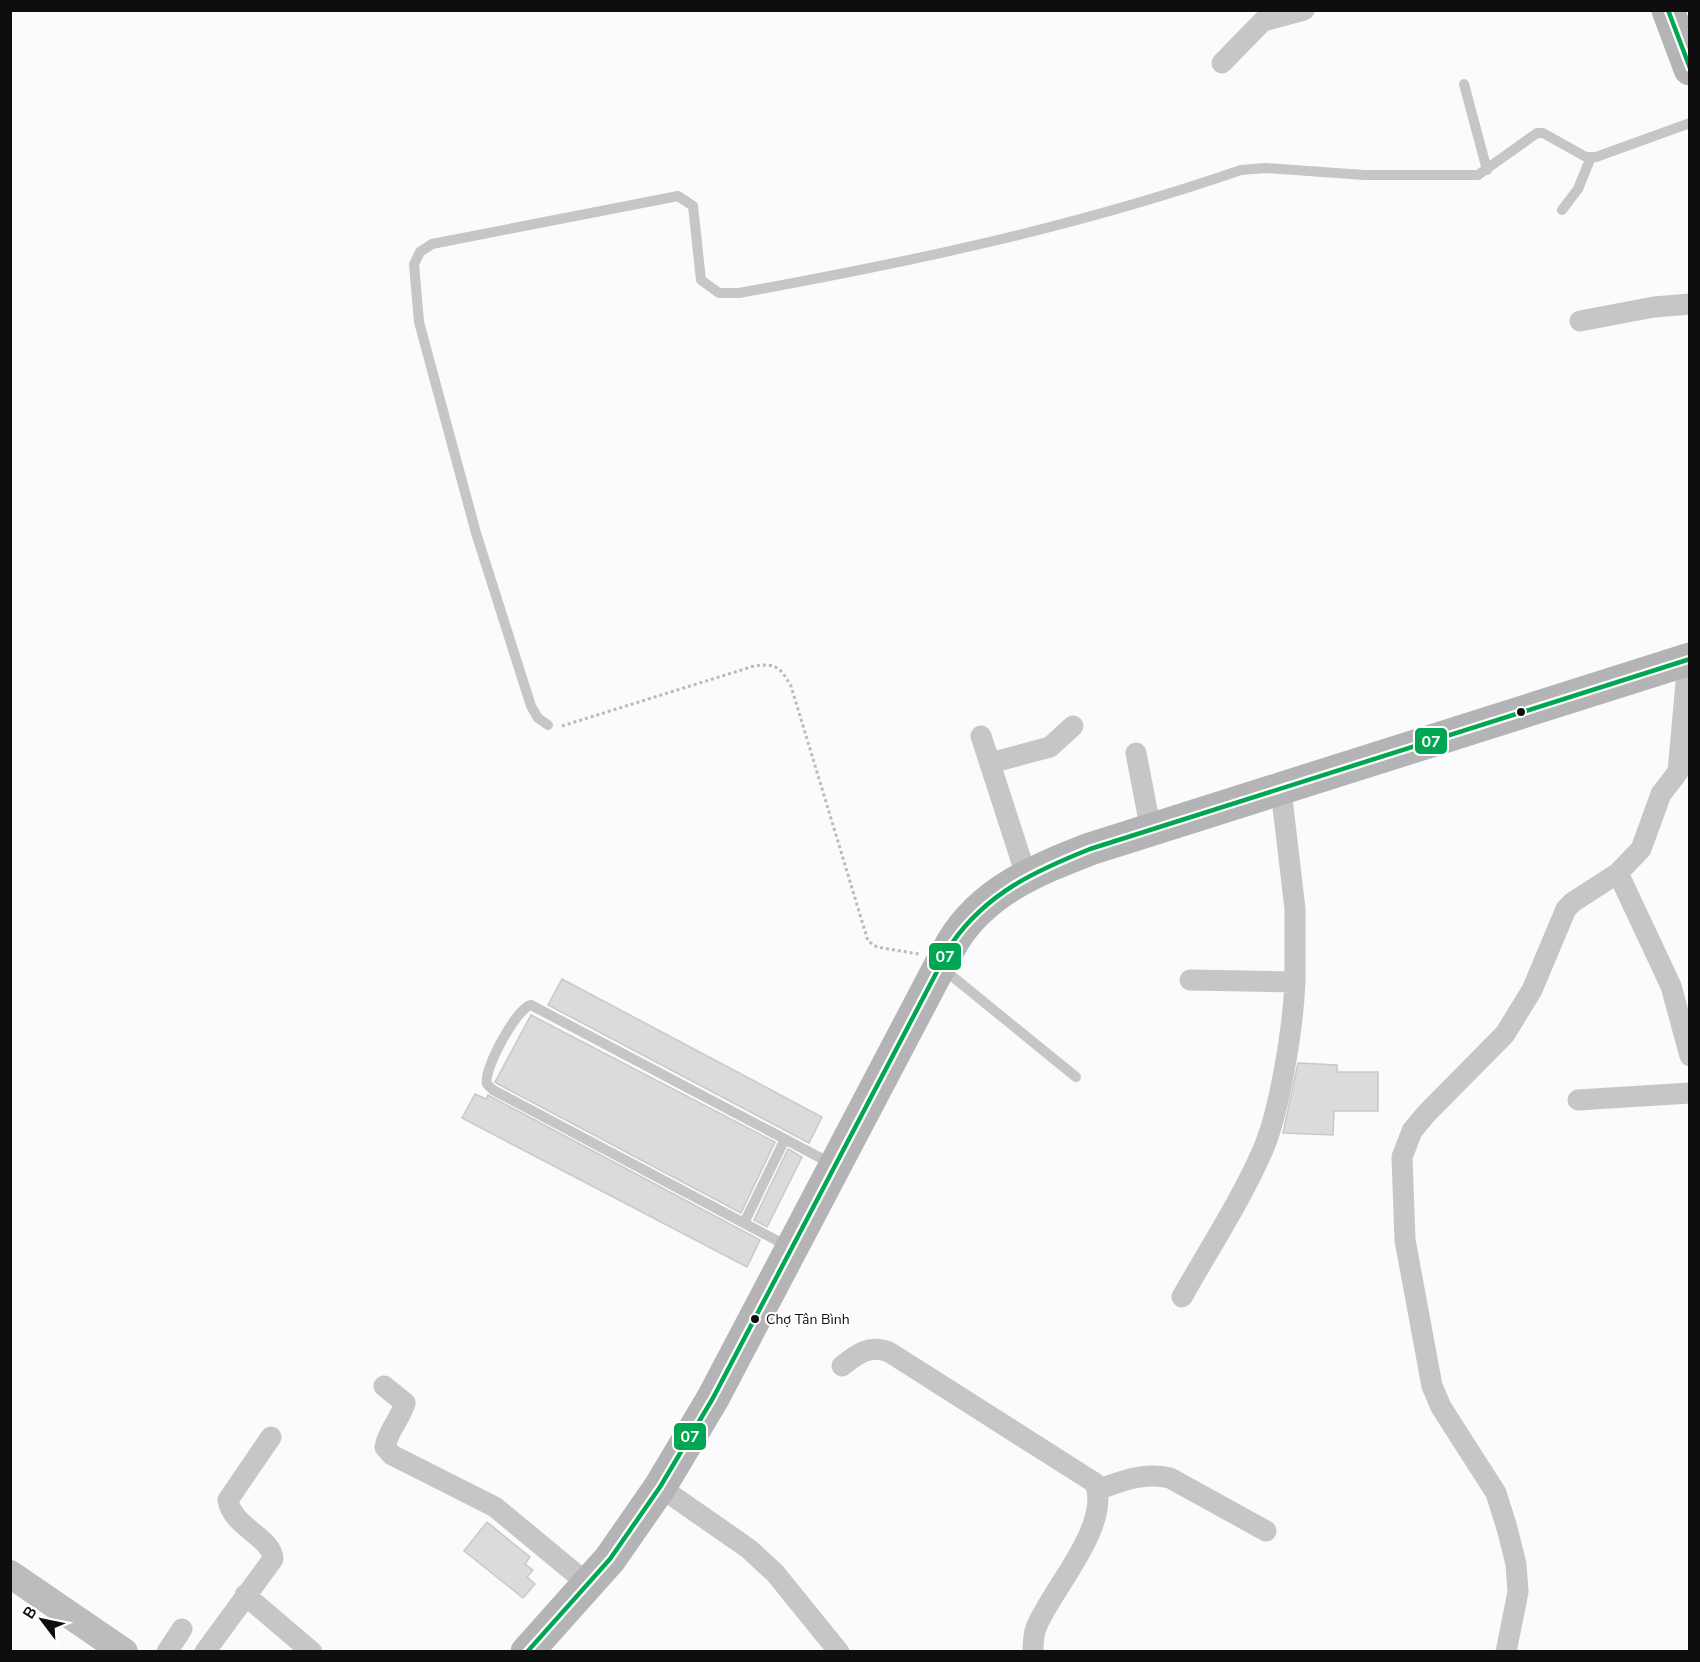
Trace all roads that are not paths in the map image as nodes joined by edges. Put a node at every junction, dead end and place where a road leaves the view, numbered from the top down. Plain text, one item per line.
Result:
1 (1304, 10) edge
2 (1668, 10) edge
3 (1222, 63) dead end
4 (1689, 64) edge
5 (1464, 84) dead end
6 (1689, 123) edge
7 (1591, 157) junction
8 (1487, 170) junction
9 (1562, 210) dead end
10 (1689, 304) edge
11 (1580, 321) dead end
12 (1689, 660) edge
13 (548, 725) road end
14 (1073, 726) dead end
15 (981, 736) dead end
16 (1136, 753) dead end
17 (990, 763) junction
18 (1281, 790) junction
19 (1151, 831) junction
20 (1618, 873) junction
21 (1026, 875) junction
22 (942, 962) junction
23 (1190, 980) dead end
24 (1295, 982) junction
25 (1689, 1056) edge
26 (1076, 1077) dead end
27 (1689, 1093) edge
28 (1578, 1100) dead end
29 (785, 1139) junction
30 (836, 1166) junction
31 (744, 1223) junction
32 (792, 1248) junction
33 (1182, 1297) dead end
34 (842, 1366) dead end
35 (384, 1386) dead end
36 (272, 1437) dead end
37 (660, 1487) junction
38 (1097, 1490) junction
39 (1266, 1531) dead end
40 (10, 1574) edge
41 (588, 1584) junction
42 (245, 1595) junction
43 (182, 1629) dead end
44 (124, 1652) edge
45 (167, 1652) edge
46 (205, 1652) edge
47 (312, 1652) edge
48 (527, 1652) edge
49 (838, 1652) edge
50 (1033, 1652) edge
51 (1506, 1652) edge

1 - 3 street
2 - 4 main road
5 - 8 lane
6 - 7 lane
7 - 8 lane
7 - 9 lane
8 - 13 lane
10 - 11 street
12 - 18 main road
12 - 20 street
14 - 17 street
15 - 17 street
16 - 19 street
17 - 21 street
18 - 19 main road
18 - 24 street
19 - 21 main road
20 - 25 street
20 - 51 street
21 - 22 main road
22 - 26 lane
22 - 30 main road
23 - 24 street
24 - 33 street
27 - 28 street
29 - 30 lane
29 - 31 lane
29 - 31 lane
30 - 32 main road
31 - 32 lane
32 - 37 main road
34 - 38 street
35 - 41 street
36 - 42 street
37 - 41 main road
37 - 49 street
38 - 39 street
38 - 50 street
40 - 44 main road
41 - 48 main road
42 - 46 street
42 - 47 street
43 - 45 street

